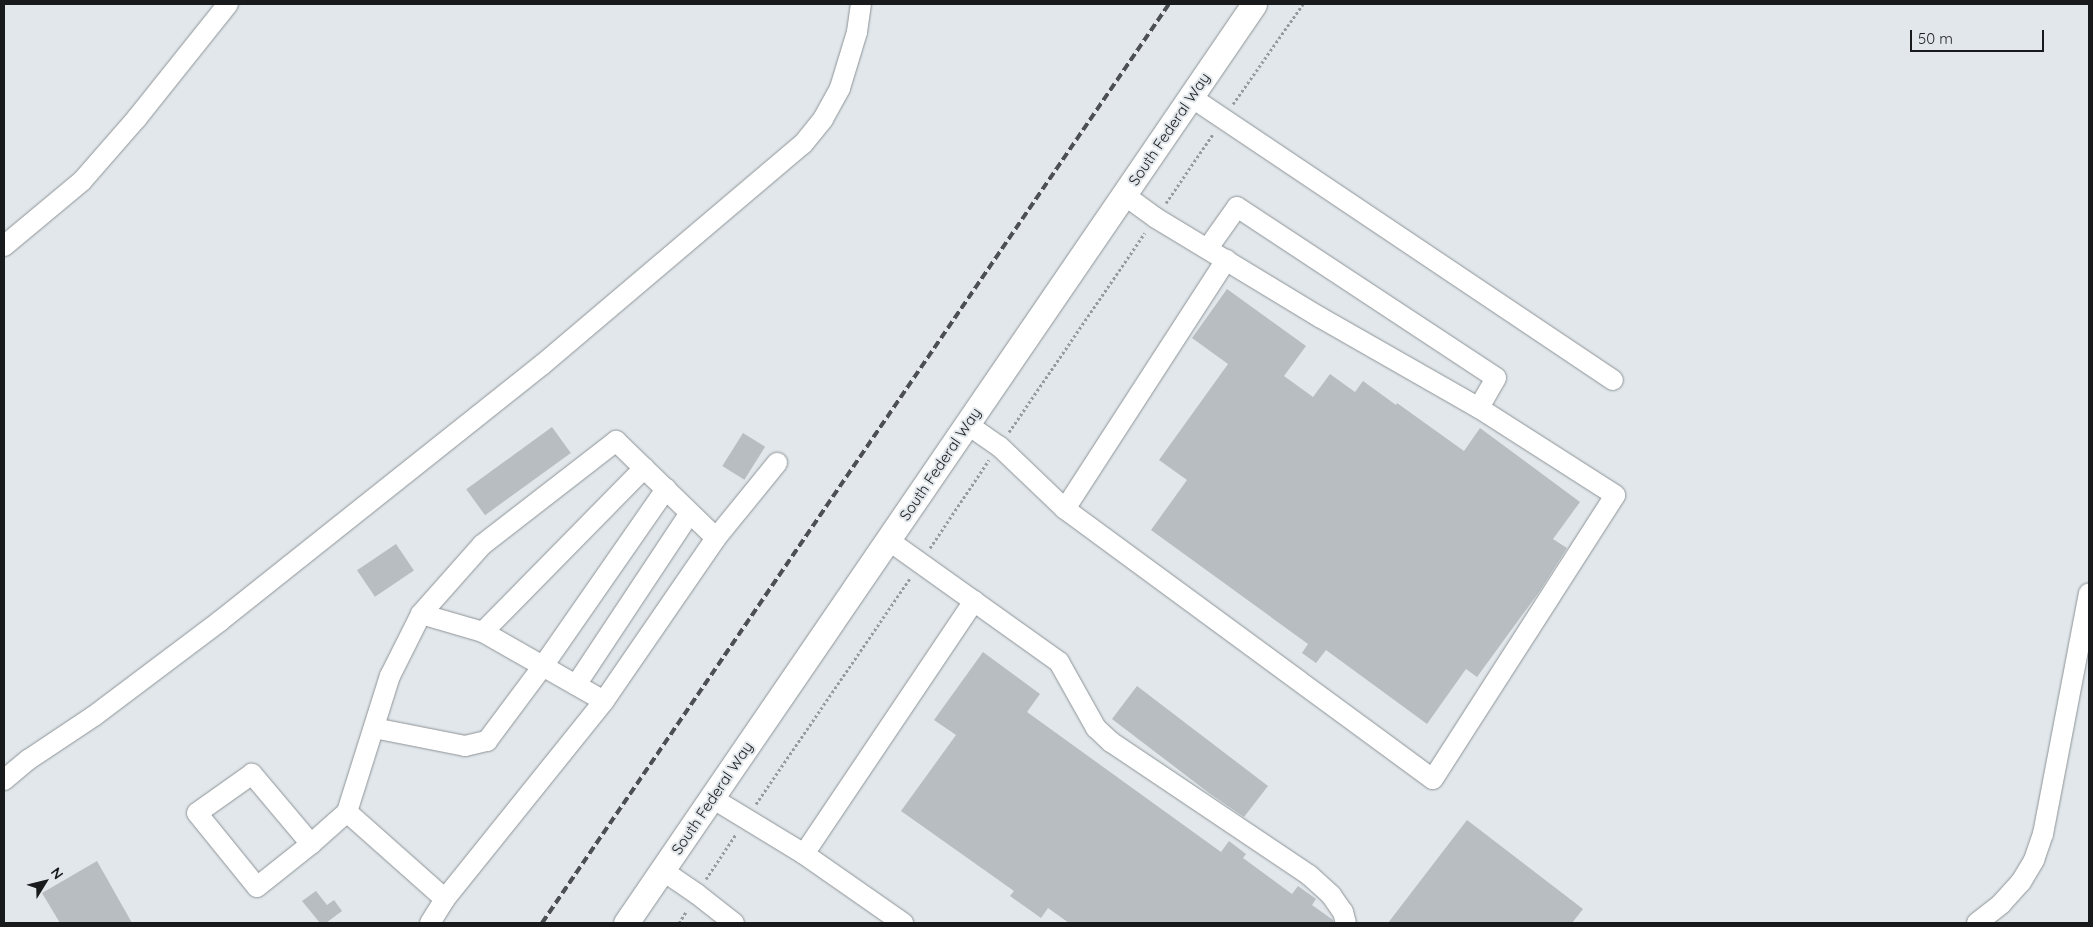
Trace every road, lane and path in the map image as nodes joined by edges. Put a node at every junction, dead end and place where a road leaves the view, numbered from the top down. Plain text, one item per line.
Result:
1 (228, 4) edge
2 (860, 4) edge
3 (1254, 4) edge
4 (1191, 97) junction
5 (1124, 195) junction
6 (4, 246) edge
7 (1208, 248) junction
8 (1226, 260) junction
9 (1613, 380) dead end
10 (1479, 408) junction
11 (967, 424) junction
12 (777, 463) dead end
13 (644, 468) junction
14 (666, 490) junction
15 (1065, 509) junction
16 (690, 513) junction
17 (716, 538) junction
18 (888, 540) junction
19 (2089, 593) edge
20 (974, 601) junction
21 (421, 614) junction
22 (483, 632) junction
23 (543, 666) junction
24 (576, 685) junction
25 (604, 701) junction
26 (374, 728) junction
27 (4, 780) edge
28 (712, 798) junction
29 (346, 812) junction
30 (311, 844) junction
31 (804, 854) junction
32 (662, 870) junction
33 (444, 899) junction
34 (430, 923) edge
35 (626, 923) edge
36 (734, 923) edge
37 (903, 923) edge
38 (1346, 923) edge
39 (1977, 923) edge

1 - 6 lane
2 - 27 lane
3 - 4 main road, South Federal Way
4 - 5 main road, South Federal Way
4 - 9 lane
5 - 7 lane
5 - 11 main road, South Federal Way
7 - 8 lane
7 - 10 lane
8 - 10 lane
8 - 15 lane
10 - 15 lane
11 - 15 lane
11 - 18 main road, South Federal Way
12 - 17 lane
13 - 14 lane
13 - 21 lane
13 - 22 lane
14 - 16 lane
14 - 23 lane
16 - 17 lane
16 - 24 lane
17 - 25 lane
18 - 20 lane
18 - 28 main road, South Federal Way
19 - 39 lane
20 - 31 lane
20 - 38 lane
21 - 22 lane
21 - 26 lane
22 - 23 lane
23 - 24 lane
23 - 26 lane
24 - 25 lane
25 - 33 lane
26 - 29 lane
28 - 31 lane
28 - 32 main road, South Federal Way
29 - 30 lane
29 - 33 lane
30 - 30 lane
31 - 37 lane
32 - 35 main road, South Federal Way
32 - 36 lane
33 - 34 lane

